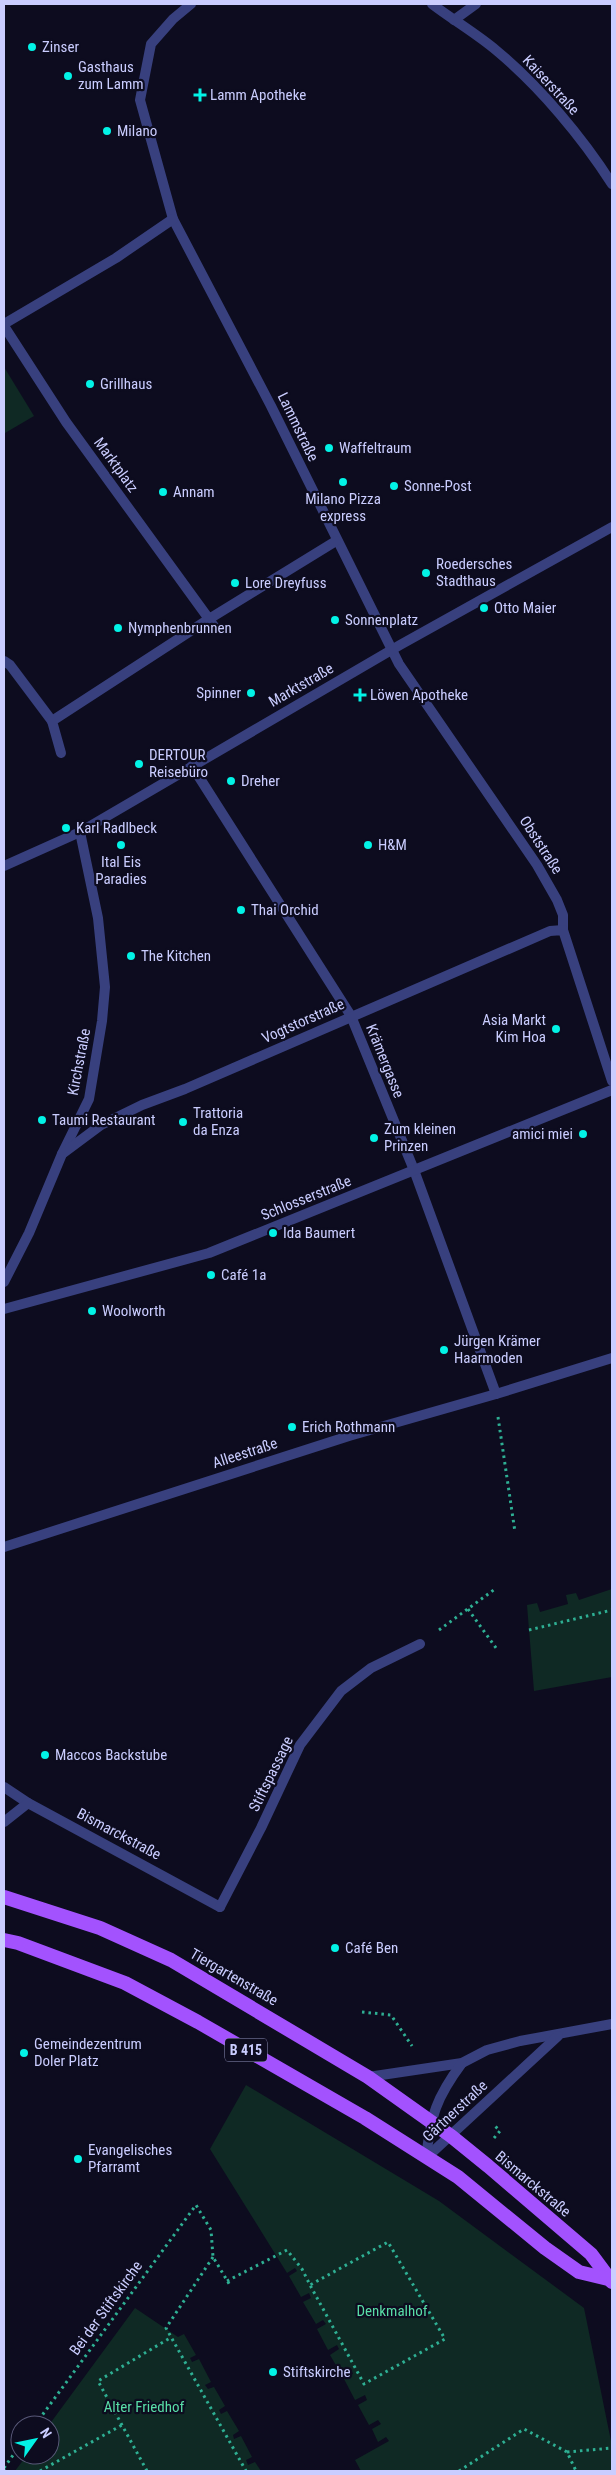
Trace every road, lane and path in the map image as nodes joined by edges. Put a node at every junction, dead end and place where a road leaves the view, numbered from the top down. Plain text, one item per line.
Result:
1 (191, 4) edge
2 (432, 4) edge
3 (476, 4) edge
4 (454, 20) junction
5 (612, 184) edge
6 (173, 220) junction
7 (4, 325) edge
8 (612, 527) edge
9 (336, 541) junction
10 (209, 619) junction
11 (216, 629) dead end
12 (391, 650) junction
13 (4, 661) edge
14 (52, 721) junction
15 (61, 753) dead end
16 (192, 766) junction
17 (80, 832) junction
18 (4, 866) edge
19 (563, 930) junction
20 (351, 1016) junction
21 (612, 1081) edge
22 (612, 1090) edge
23 (62, 1154) junction
24 (414, 1170) junction
25 (4, 1282) edge
26 (4, 1309) edge
27 (612, 1358) edge
28 (496, 1394) junction
29 (515, 1532) dead end
30 (4, 1547) edge
31 (495, 1589) dead end
32 (468, 1609) junction
33 (612, 1610) edge
34 (529, 1630) dead end
35 (420, 1644) joint
36 (496, 1648) dead end
37 (4, 1787) edge
38 (28, 1803) junction
39 (4, 1822) edge
40 (4, 1896) edge
41 (220, 1907) joint
42 (4, 1940) edge
43 (612, 2024) edge
44 (558, 2036) junction
45 (462, 2063) junction
46 (368, 2077) junction
47 (430, 2121) junction
48 (451, 2136) junction
49 (426, 2158) junction
50 (213, 2256) junction
51 (610, 2280) edge
52 (227, 2281) junction
53 (310, 2285) junction
54 (231, 2287) dead end
55 (170, 2338) junction
56 (42, 2415) edge
57 (122, 2425) junction
58 (612, 2448) edge
59 (566, 2452) junction
60 (40, 2471) edge
61 (147, 2471) edge
62 (246, 2471) edge
63 (459, 2471) edge
64 (576, 2471) edge

1 - 6 street, Lammstraße
2 - 4 street, Kaiserstraße
3 - 4 street
4 - 5 street, Kaiserstraße
6 - 7 street, Marktplatz
6 - 9 street, Lammstraße
7 - 10 street, Marktplatz
8 - 12 street, Marktstraße
9 - 10 street
9 - 12 street, Lammstraße
10 - 11 street, Marktplatz
10 - 14 street
12 - 16 street, Marktstraße
12 - 19 street, Obststraße
13 - 14 street
14 - 15 street
16 - 17 street, Marktstraße
16 - 20 street, Krämergasse
17 - 18 street, Marktstraße
17 - 23 street, Kirchstraße
19 - 20 street, Vogtstorstraße
19 - 21 street, Obststraße
20 - 23 street, Vogtstorstraße
20 - 24 street, Krämergasse
22 - 24 street, Schlosserstraße
23 - 25 street, Kirchstraße
24 - 26 street, Schlosserstraße
24 - 28 street, Krämergasse
27 - 28 street, Alleestraße
28 - 29 path
28 - 30 street, Alleestraße
31 - 32 path
32 - 35 path
32 - 36 path
33 - 34 path
35 - 41 street, Stiftspassage
37 - 38 street, Bismarckstraße
38 - 39 street
38 - 41 street, Bismarckstraße
40 - 46 main road, Tiergartenstraße / B 415
42 - 49 main road, B 415
43 - 44 street, Gärtnerstraße
44 - 45 street, Gärtnerstraße
44 - 48 street, Gärtnerstraße
45 - 46 street, Gärtnerstraße
45 - 47 street, Gärtnerstraße
46 - 47 main road, Tiergartenstraße / B 415
47 - 48 main road, Bismarckstraße / B 415
47 - 49 street, Gärtnerstraße
48 - 49 street, Gärtnerstraße
48 - 51 main road, Bismarckstraße / B 415
49 - 51 main road, Bismarckstraße / B 415
50 - 52 path
50 - 55 path
50 - 56 path, Bei der Stiftskirche
52 - 53 path
52 - 54 path
53 - 53 path
55 - 57 path
55 - 62 path
57 - 60 path
57 - 61 path
58 - 59 path
59 - 63 path
59 - 64 path

